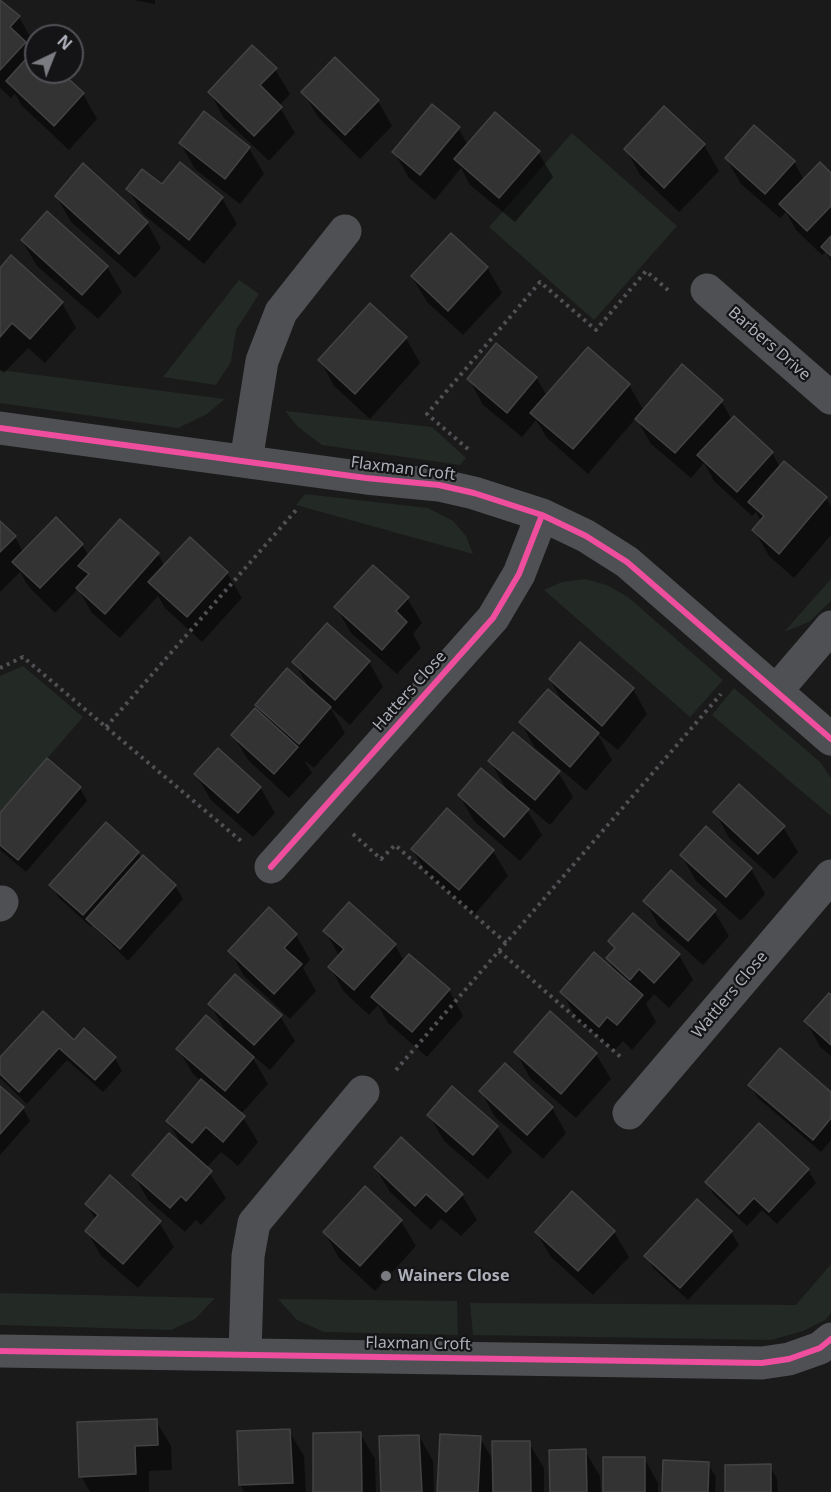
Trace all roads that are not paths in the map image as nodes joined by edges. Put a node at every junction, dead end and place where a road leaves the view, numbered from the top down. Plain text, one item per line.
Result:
1 (345, 231) dead end
2 (707, 290) road end
3 (831, 398) edge
4 (0, 428) edge
5 (246, 461) junction
6 (542, 515) junction
7 (831, 627) edge
8 (777, 690) junction
9 (831, 739) edge
10 (271, 867) road end
11 (831, 876) edge
12 (363, 1092) road end
13 (629, 1113) dead end
14 (831, 1339) edge
15 (0, 1351) edge
16 (245, 1353) junction

1 - 5 street
2 - 3 street, Barbers Drive
4 - 5 street, Flaxman Croft
5 - 6 street, Flaxman Croft
6 - 8 street, Flaxman Croft
6 - 10 street, Hatters Close
7 - 8 street
8 - 9 street, Flaxman Croft
11 - 13 street, Wattlers Close
12 - 16 street
14 - 16 street, Flaxman Croft
15 - 16 street, Flaxman Croft

